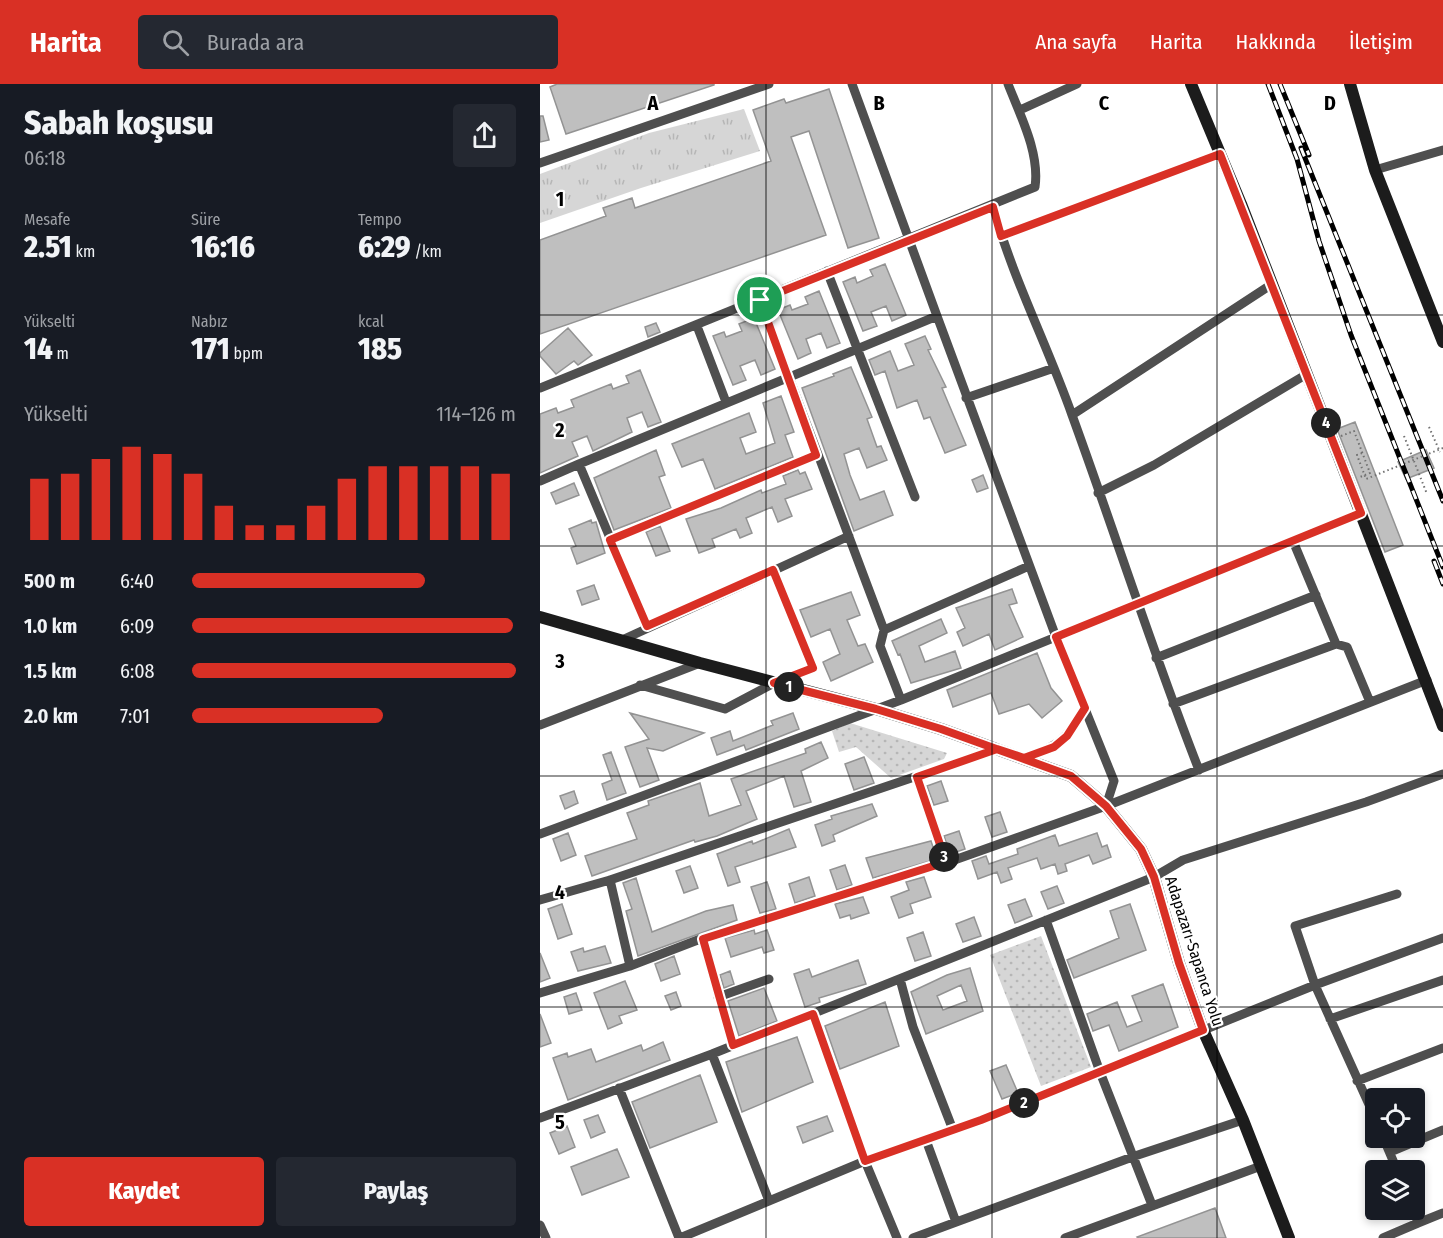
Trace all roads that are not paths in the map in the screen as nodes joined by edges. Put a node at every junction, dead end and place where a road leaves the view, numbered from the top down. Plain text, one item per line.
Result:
1 (769, 84) edge
2 (852, 84) edge
3 (1008, 84) edge
4 (1077, 84) edge
5 (1191, 84) edge
6 (1350, 84) edge
7 (1020, 110) junction
8 (1443, 150) edge
9 (1220, 154) junction
10 (540, 163) edge
11 (1375, 170) junction
12 (993, 207) junction
13 (1001, 236) junction
14 (909, 239) junction
15 (827, 271) junction
16 (1272, 284) junction
17 (760, 300) junction
18 (938, 316) junction
19 (697, 326) junction
20 (1443, 342) edge
21 (857, 347) junction
22 (1054, 368) junction
23 (1307, 374) junction
24 (790, 376) junction
25 (540, 388) edge
26 (966, 398) junction
27 (726, 402) junction
28 (1072, 415) junction
29 (816, 455) junction
30 (579, 464) junction
31 (540, 482) edge
32 (1098, 493) junction
33 (915, 497) dead end
34 (1361, 513) junction
35 (849, 536) junction
36 (610, 540) junction
37 (1293, 541) junction
38 (1029, 566) junction
39 (773, 570) junction
40 (1316, 595) junction
41 (1137, 605) junction
42 (540, 617) edge
43 (647, 626) junction
44 (884, 630) junction
45 (1056, 637) junction
46 (622, 640) junction
47 (1336, 644) junction
48 (1156, 658) junction
49 (700, 663) junction
50 (1427, 680) junction
51 (774, 683) junction
52 (640, 685) junction
53 (901, 700) junction
54 (1370, 702) junction
55 (1173, 704) junction
56 (1085, 708) junction
57 (876, 709) junction
58 (540, 725) edge
59 (1443, 726) edge
60 (997, 749) junction
61 (1024, 758) junction
62 (1199, 770) junction
63 (1443, 774) edge
64 (917, 777) junction
65 (1106, 806) junction
66 (540, 834) edge
67 (946, 862) junction
68 (1154, 877) junction
69 (610, 880) junction
70 (1397, 894) dead end
71 (540, 900) edge
72 (1046, 920) junction
73 (1443, 938) edge
74 (703, 939) junction
75 (630, 966) junction
76 (769, 979) dead end
77 (900, 979) junction
78 (1443, 980) edge
79 (1315, 985) junction
80 (540, 993) edge
81 (718, 996) junction
82 (813, 1014) junction
83 (1330, 1019) junction
84 (1203, 1030) junction
85 (733, 1045) junction
86 (1443, 1048) edge
87 (712, 1053) junction
88 (1100, 1072) junction
89 (1357, 1081) junction
90 (620, 1088) junction
91 (1365, 1097) edge
92 (540, 1118) edge
93 (1243, 1120) junction
94 (953, 1130) junction
95 (1443, 1130) edge
96 (926, 1140) junction
97 (1388, 1148) edge
98 (1390, 1152) junction
99 (1135, 1156) junction
100 (1393, 1160) edge
101 (865, 1161) junction
102 (1261, 1166) junction
103 (769, 1201) junction
104 (1152, 1205) junction
105 (1443, 1213) edge
106 (1417, 1220) edge
107 (956, 1222) junction
108 (1418, 1223) junction
109 (540, 1225) edge
110 (546, 1238) edge
111 (680, 1238) edge
112 (897, 1238) edge
113 (914, 1238) edge
114 (1065, 1238) edge
115 (1289, 1238) edge
116 (1383, 1238) edge

1 - 10 street
2 - 14 street
3 - 7 street
4 - 7 street
5 - 9 main road
6 - 11 main road
7 - 12 street
8 - 11 street
9 - 13 street
9 - 16 main road
11 - 20 main road
12 - 13 street
12 - 14 street
13 - 22 street
14 - 15 street
14 - 18 street
15 - 17 street
15 - 21 street
16 - 23 main road
16 - 28 street
17 - 19 street
17 - 24 street
18 - 21 street
18 - 26 street
19 - 25 street
19 - 27 street
21 - 24 street
21 - 33 street
22 - 26 street
22 - 28 street
23 - 32 street
23 - 34 main road
24 - 27 street
24 - 29 street
26 - 38 street
27 - 30 street
28 - 32 street
29 - 35 street
29 - 36 street
30 - 31 street
30 - 36 street
32 - 41 street
34 - 37 street
34 - 50 main road
35 - 39 street
35 - 44 street
36 - 43 street
37 - 40 street
37 - 41 street
38 - 44 street
38 - 45 street
39 - 43 street
39 - 51 street
40 - 47 street
40 - 48 street
41 - 45 street
41 - 48 street
42 - 46 main road, Adapazarı-Sapanca Yolu
43 - 46 street
44 - 53 street
45 - 53 street
45 - 56 street
46 - 49 main road, Adapazarı-Sapanca Yolu
47 - 54 street
47 - 55 street
48 - 55 street
49 - 51 main road, Adapazarı-Sapanca Yolu
49 - 52 street
50 - 54 street
50 - 59 main road
51 - 52 street
51 - 57 main road, Adapazarı-Sapanca Yolu
52 - 58 street
53 - 57 street
54 - 62 street
55 - 62 street
56 - 61 street
56 - 65 street
57 - 60 main road, Adapazarı-Sapanca Yolu
57 - 66 street
60 - 61 main road, Adapazarı-Sapanca Yolu
60 - 64 street
61 - 65 main road, Adapazarı-Sapanca Yolu
62 - 65 street
63 - 68 street
64 - 67 street
64 - 69 street
65 - 67 street
65 - 68 main road, Adapazarı-Sapanca Yolu
67 - 74 street
68 - 72 street
68 - 84 main road, Adapazarı-Sapanca Yolu
69 - 71 street
69 - 75 street
70 - 79 street
72 - 77 street
72 - 88 street
73 - 79 street
74 - 75 street
74 - 81 street
75 - 80 street
76 - 81 street
77 - 82 street
77 - 94 street
78 - 83 street
79 - 83 street
79 - 84 street
81 - 85 street
82 - 85 street
82 - 101 street
83 - 89 street
84 - 88 street
84 - 93 main road, Adapazarı-Sapanca Yolu
85 - 87 street
86 - 89 street
87 - 90 street
87 - 103 street
88 - 94 street
88 - 99 street
89 - 91 street
90 - 92 street
90 - 111 street
93 - 99 street
93 - 102 main road, Adapazarı-Sapanca Yolu
94 - 96 street
95 - 98 street
96 - 101 street
96 - 107 street
97 - 98 street
98 - 100 street
99 - 104 street
99 - 107 street
101 - 103 street
101 - 112 street
102 - 104 street
102 - 115 main road, Adapazarı-Sapanca Yolu
103 - 111 street
104 - 114 street
105 - 108 street
106 - 108 street
107 - 113 street
108 - 116 street
109 - 110 street

